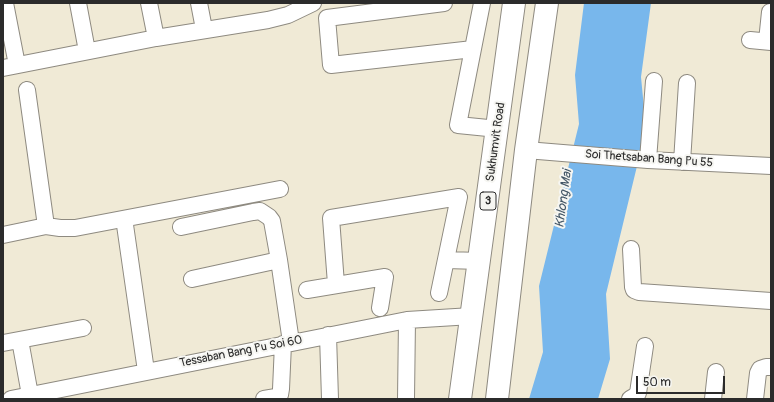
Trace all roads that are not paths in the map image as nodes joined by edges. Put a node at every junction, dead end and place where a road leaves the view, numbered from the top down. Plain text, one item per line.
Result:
1 (5, 3) edge
2 (78, 3) edge
3 (149, 3) edge
4 (199, 3) edge
5 (313, 3) edge
6 (444, 3) edge
7 (482, 3) edge
8 (514, 3) edge
9 (547, 3) edge
10 (770, 12) dead end
11 (204, 29) junction
12 (156, 38) junction
13 (750, 40) dead end
14 (769, 42) edge
15 (473, 49) junction
16 (87, 51) junction
17 (10, 66) edge
18 (654, 81) dead end
19 (687, 83) dead end
20 (27, 90) dead end
21 (498, 129) junction
22 (526, 150) junction
23 (646, 160) junction
24 (682, 162) junction
25 (771, 166) edge
26 (280, 190) dead end
27 (125, 225) dead end
28 (46, 226) junction
29 (181, 227) dead end
30 (3, 235) edge
31 (631, 249) dead end
32 (279, 260) junction
33 (446, 260) junction
34 (480, 261) junction
35 (192, 279) dead end
36 (336, 284) junction
37 (307, 290) dead end
38 (439, 293) dead end
39 (771, 300) edge
40 (380, 308) dead end
41 (472, 316) junction
42 (407, 320) junction
43 (84, 328) dead end
44 (328, 335) junction
45 (20, 340) junction
46 (3, 343) edge
47 (287, 343) junction
48 (645, 346) dead end
49 (771, 367) edge
50 (146, 371) junction
51 (716, 372) dead end
52 (30, 395) junction
53 (11, 399) edge
54 (264, 399) edge
55 (330, 399) edge
56 (406, 399) edge
57 (460, 399) edge
58 (497, 399) edge
59 (630, 399) edge
60 (713, 399) edge
61 (755, 399) edge

1 - 17 street
2 - 16 street
3 - 12 street
4 - 11 street
5 - 11 street
6 - 15 street
7 - 15 street
8 - 21 highway, Sukhumvit Road / 3
9 - 22 highway
10 - 14 street
11 - 12 street
12 - 16 street
13 - 14 street
15 - 21 street
16 - 17 street
18 - 23 street
19 - 24 street
20 - 28 street
21 - 34 highway, Sukhumvit Road / 3
22 - 23 street, Soi Thetsaban Bang Pu 55
22 - 58 highway
23 - 24 street, Soi Thetsaban Bang Pu 55
24 - 25 street, Soi Thetsaban Bang Pu 55
26 - 28 street
27 - 50 street
28 - 30 street
29 - 32 street
31 - 39 street
32 - 35 street
32 - 47 street
33 - 34 street
33 - 36 street
33 - 38 street
34 - 41 highway, Sukhumvit Road / 3
36 - 37 street
36 - 40 street
41 - 42 street, Tessaban Bang Pu Soi 60
41 - 57 highway, Sukhumvit Road / 3
42 - 44 street, Tessaban Bang Pu Soi 60
42 - 56 street
43 - 45 street
44 - 47 street, Tessaban Bang Pu Soi 60
44 - 55 street
45 - 46 street
45 - 52 street
47 - 50 street, Tessaban Bang Pu Soi 60
47 - 54 street
48 - 59 street
49 - 61 street
50 - 52 street, Tessaban Bang Pu Soi 60
51 - 60 street
52 - 53 street, Tessaban Bang Pu Soi 60

